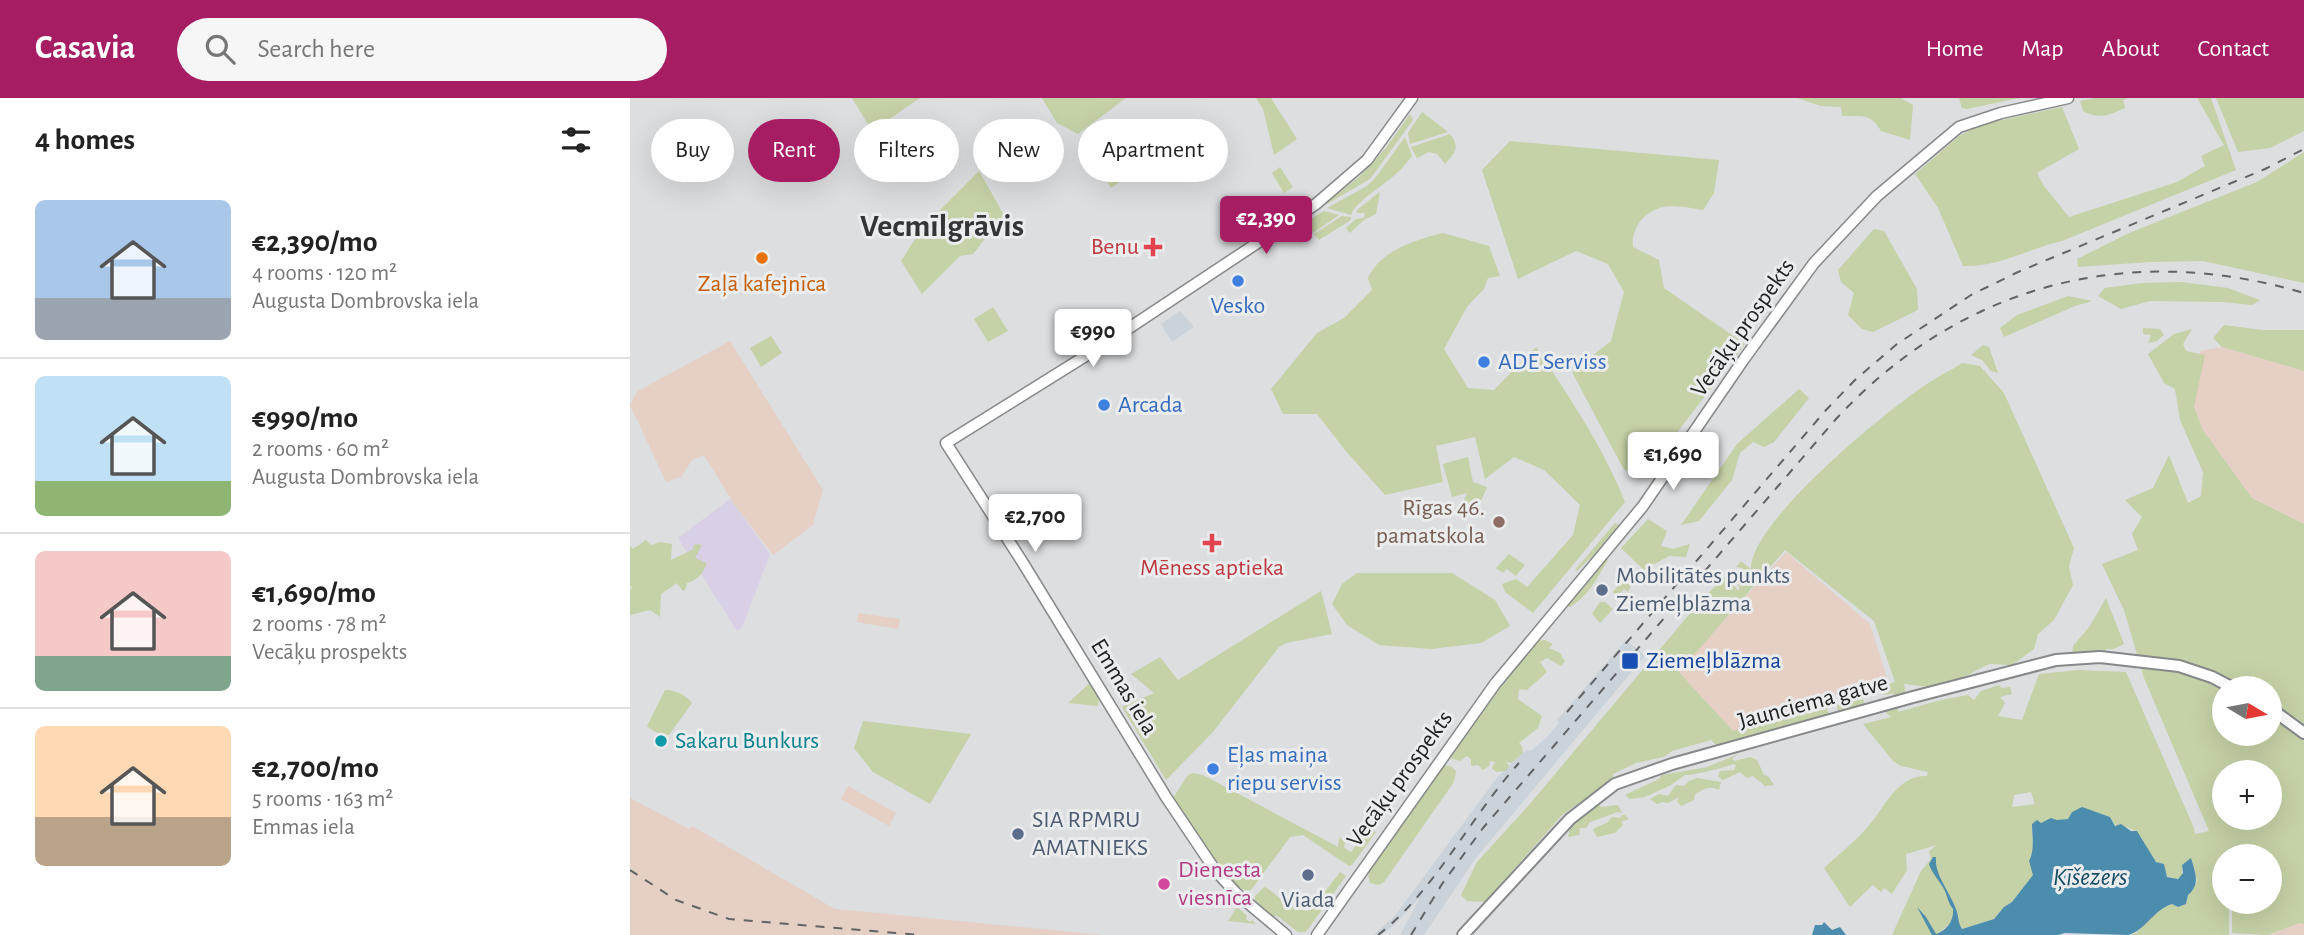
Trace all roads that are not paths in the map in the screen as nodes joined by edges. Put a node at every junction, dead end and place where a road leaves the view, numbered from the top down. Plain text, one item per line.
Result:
1 (1412, 98) edge
2 (2068, 98) edge
3 (2212, 677) edge
4 (2282, 717) edge
5 (2304, 733) edge
6 (1286, 935) edge
7 (1317, 935) edge
8 (1463, 935) edge

1 - 6 main road, Emmas iela
2 - 7 main road, Vecāķu prospekts
3 - 8 main road, Jaunciema gatve
4 - 5 main road

